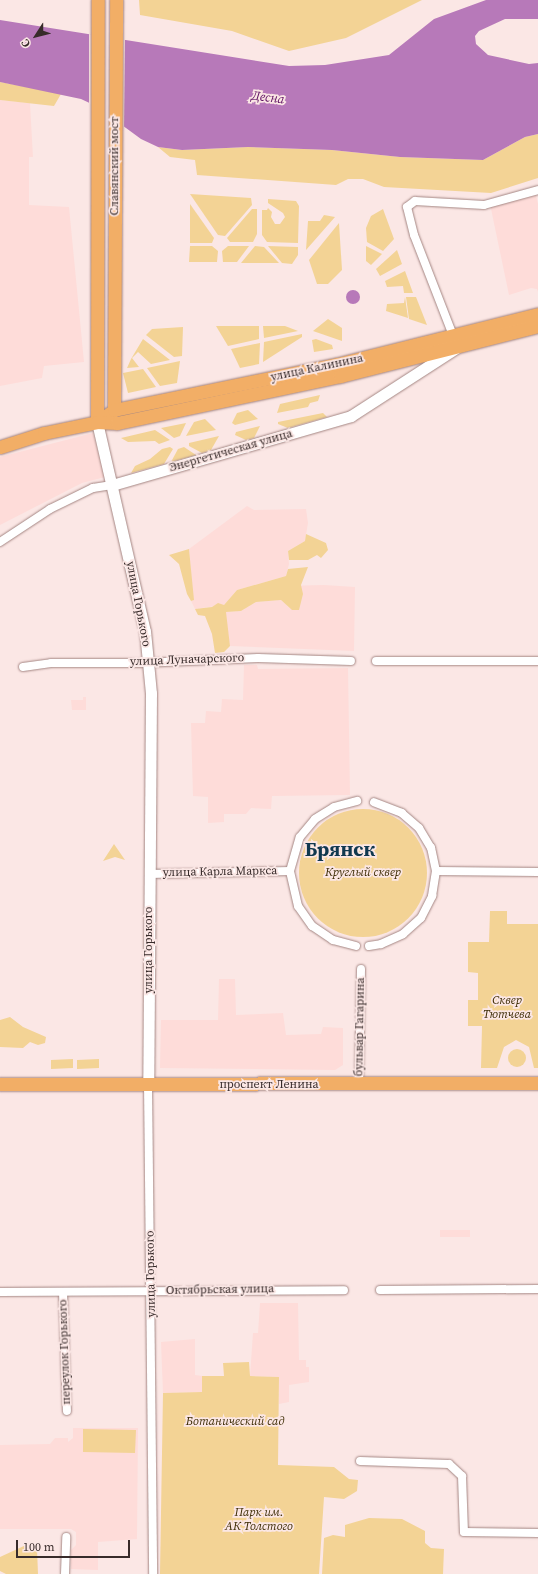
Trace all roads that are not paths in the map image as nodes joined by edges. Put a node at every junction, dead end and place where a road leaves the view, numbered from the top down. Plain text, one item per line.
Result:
1 (98, 0) edge
2 (116, 0) edge
3 (538, 190) edge
4 (538, 314) edge
5 (538, 326) edge
6 (96, 332) joint
7 (456, 342) junction
8 (114, 410) junction
9 (97, 422) junction
10 (0, 447) edge
11 (112, 485) junction
12 (0, 542) edge
13 (351, 661) dead end
14 (376, 661) dead end
15 (538, 661) edge
16 (148, 662) junction
17 (23, 667) dead end
18 (357, 801) dead end
19 (374, 802) dead end
20 (290, 871) junction
21 (436, 871) junction
22 (538, 872) edge
23 (149, 874) junction
24 (356, 946) dead end
25 (369, 946) dead end
26 (361, 969) dead end
27 (148, 1083) junction
28 (538, 1083) edge
29 (0, 1084) edge
30 (359, 1085) junction
31 (538, 1289) edge
32 (344, 1290) dead end
33 (380, 1290) dead end
34 (151, 1291) junction
35 (0, 1292) edge
36 (64, 1292) junction
37 (67, 1411) dead end
38 (360, 1461) dead end
39 (538, 1533) edge
40 (66, 1536) dead end
41 (65, 1574) edge
42 (152, 1574) edge

1 - 6 main road, Славянский мост
2 - 8 main road, Славянский мост
3 - 7 street
4 - 7 main road, улица Калинина
5 - 7 main road, улица Калинина
6 - 9 main road, улица Горького
7 - 8 main road, улица Калинина
7 - 9 main road, улица Калинина
7 - 11 street, Энергетическая улица
8 - 9 main road, улица Калинина
9 - 10 main road, улица Калинина
9 - 11 street, улица Горького
11 - 12 street, Энергетическая улица
11 - 16 street, улица Горького
13 - 16 street, улица Луначарского
14 - 15 street
16 - 17 street, улица Луначарского
16 - 23 street, улица Горького
18 - 20 street, улица Карла Маркса
19 - 21 street
20 - 23 street, улица Карла Маркса
20 - 24 street, улица Карла Маркса
21 - 22 street
21 - 25 street
23 - 27 street, улица Горького
26 - 30 street, бульвар Гагарина
27 - 29 main road, проспект Ленина
27 - 30 main road, проспект Ленина
27 - 34 street, улица Горького
28 - 30 main road, проспект Ленина
31 - 33 street
32 - 34 street, Октябрьская улица
34 - 36 street, Октябрьская улица
34 - 42 street, улица Горького
35 - 36 street, Октябрьская улица
36 - 37 street, переулок Горького
38 - 39 street
40 - 41 street

